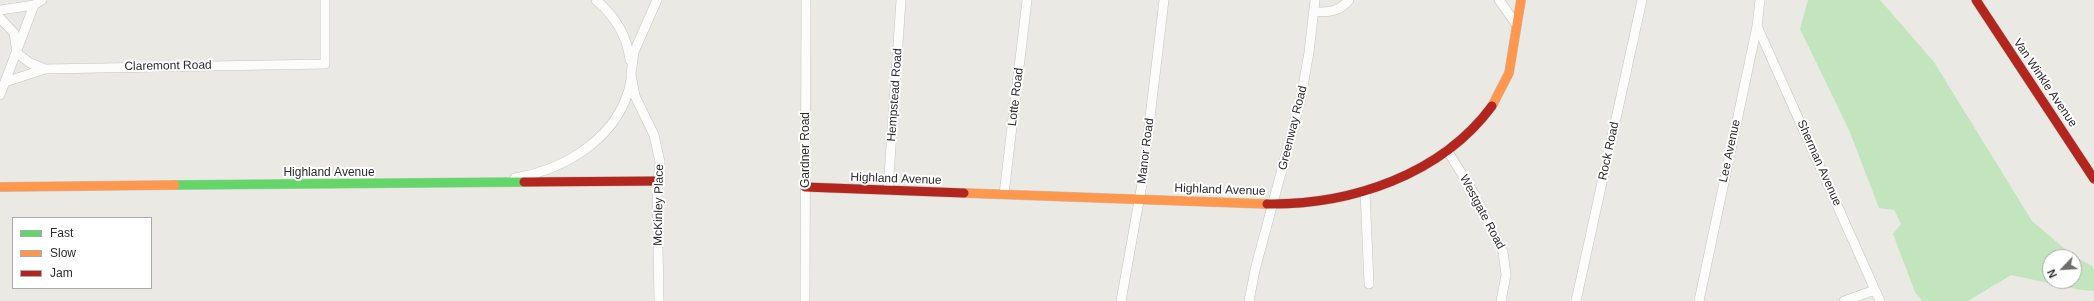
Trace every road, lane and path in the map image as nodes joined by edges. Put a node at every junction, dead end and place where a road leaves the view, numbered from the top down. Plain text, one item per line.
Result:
1 (325, 0) edge
2 (596, 0) edge
3 (657, 0) edge
4 (806, 0) edge
5 (902, 0) edge
6 (1027, 0) edge
7 (1164, 0) edge
8 (1315, 0) edge
9 (1348, 0) edge
10 (1499, 0) edge
11 (1521, 0) edge
12 (1642, 0) edge
13 (1760, 0) edge
14 (1976, 0) edge
15 (38, 3) edge
16 (0, 10) edge
17 (1315, 12) junction
18 (0, 18) edge
19 (1516, 24) junction
20 (1757, 26) junction
21 (17, 53) junction
22 (45, 69) junction
23 (631, 74) junction
24 (5, 82) junction
25 (0, 93) edge
26 (1447, 150) junction
27 (2094, 179) edge
28 (659, 181) junction
29 (488, 183) junction
30 (0, 187) edge
31 (806, 187) junction
32 (888, 190) junction
33 (1364, 191) junction
34 (1004, 194) junction
35 (1139, 199) junction
36 (1273, 204) junction
37 (1369, 284) dead end
38 (1875, 290) junction
39 (659, 301) edge
40 (805, 301) edge
41 (1121, 301) edge
42 (1249, 301) edge
43 (1501, 301) edge
44 (1576, 301) edge
45 (1699, 301) edge
46 (1844, 301) edge
47 (1880, 301) edge

1 - 22 street, Claremont Road
2 - 23 street
3 - 23 street, McKinley Place
4 - 31 street, Gardner Road
5 - 32 street, Hempstead Road
6 - 34 street, Lotte Road
7 - 35 street, Manor Road
8 - 17 street, Greenway Road
9 - 17 street
10 - 19 street
11 - 19 street, Highland Avenue
12 - 44 street, Rock Road
13 - 20 street, Lee Avenue
14 - 27 street, Van Winkle Avenue
15 - 16 street
15 - 21 street
17 - 36 street, Greenway Road
18 - 21 street
19 - 26 street, Highland Avenue
20 - 38 street, Sherman Avenue
20 - 45 street, Lee Avenue
21 - 22 street, Claremont Road
21 - 24 street
22 - 24 street
23 - 28 street, McKinley Place
23 - 29 street
24 - 25 street
26 - 33 street, Highland Avenue
26 - 43 street, Westgate Road
28 - 29 street, Highland Avenue
28 - 39 street, McKinley Place
29 - 30 street, Highland Avenue
31 - 32 street, Highland Avenue
31 - 40 street, Gardner Road
32 - 34 street, Highland Avenue
33 - 36 street, Highland Avenue
33 - 37 street
34 - 35 street, Highland Avenue
35 - 36 street, Highland Avenue
35 - 41 street, Manor Road
36 - 42 street, Greenway Road
38 - 46 street
38 - 47 street, Sherman Avenue

